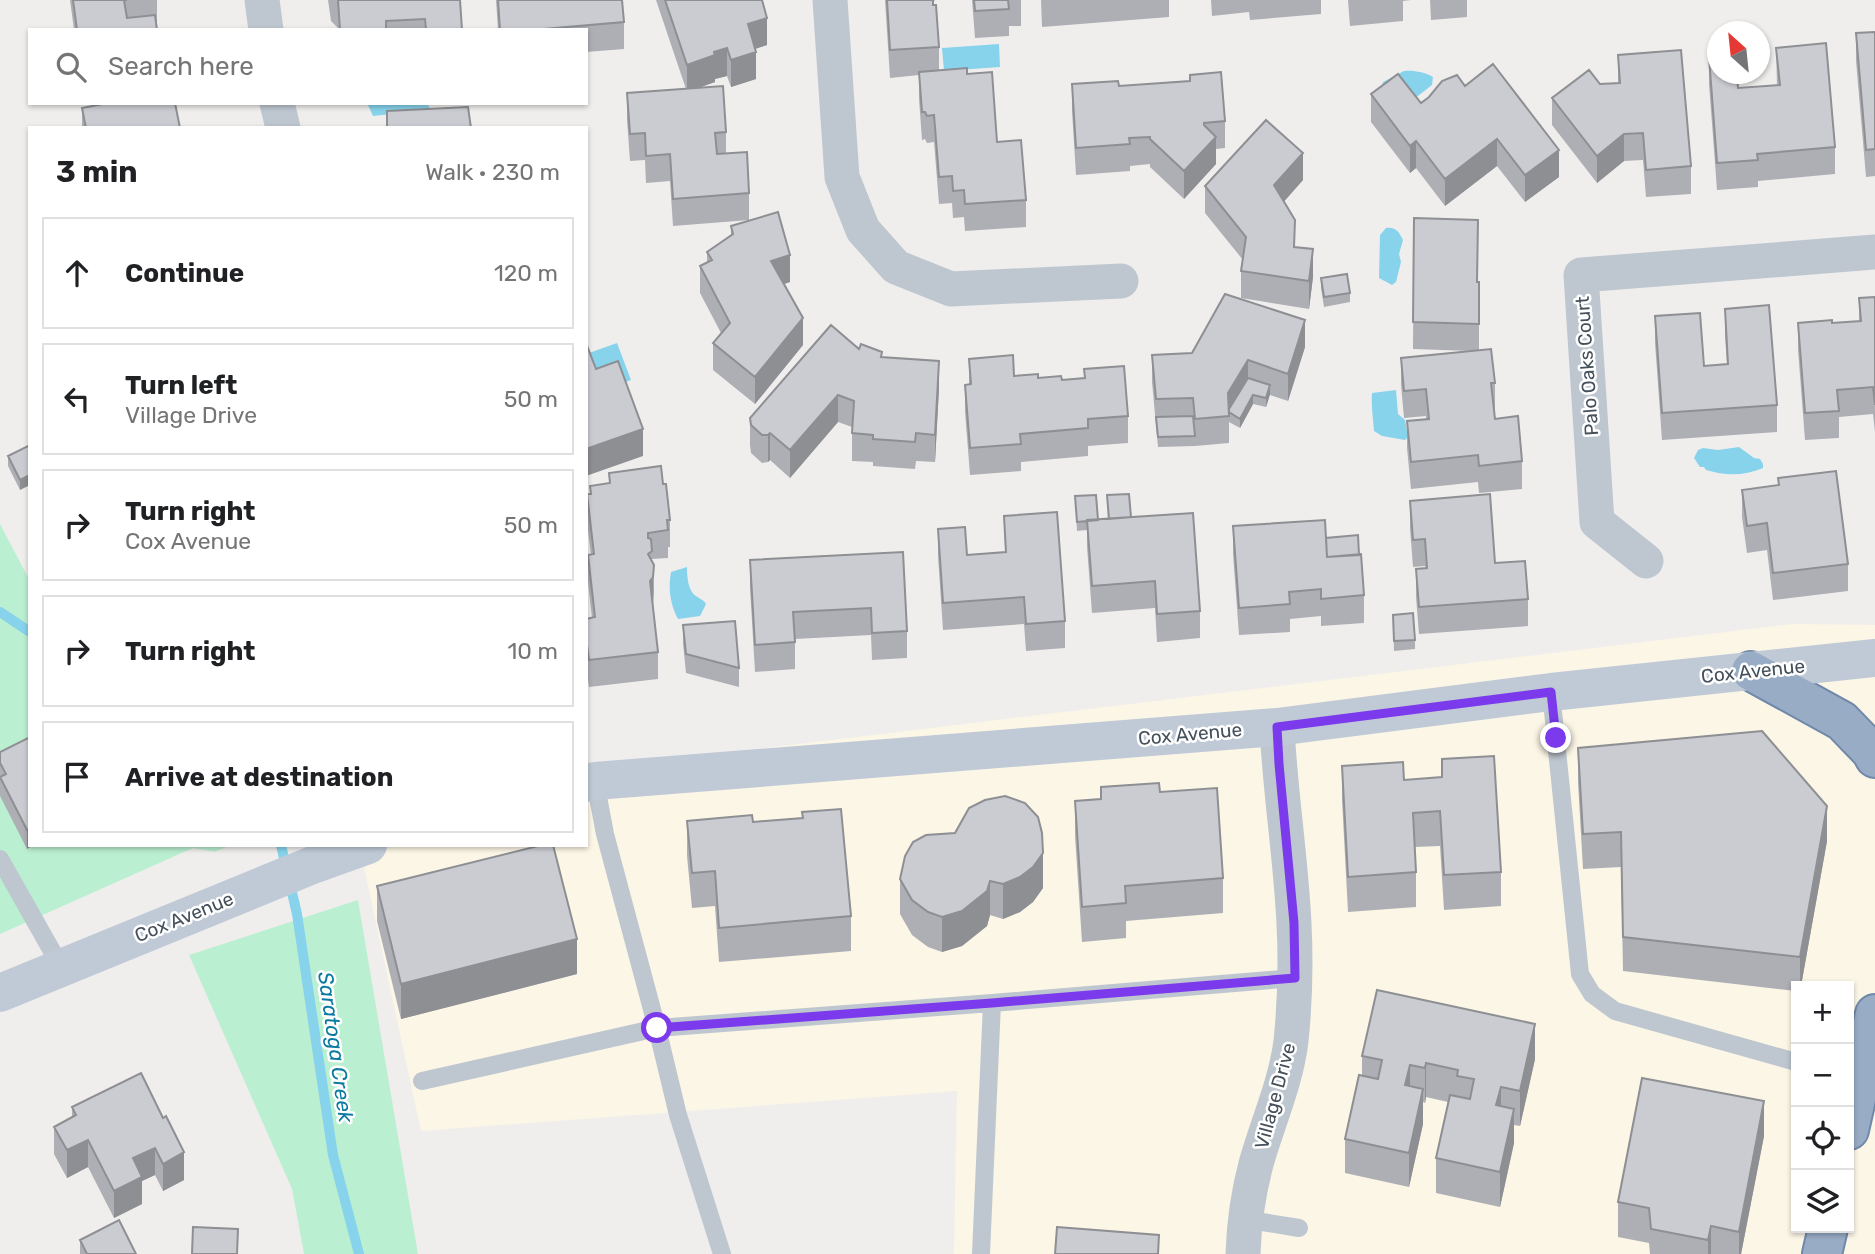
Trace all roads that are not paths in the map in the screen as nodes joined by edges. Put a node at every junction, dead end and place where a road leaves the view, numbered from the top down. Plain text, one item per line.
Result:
1 (262, 0) edge
2 (830, 0) edge
3 (266, 28) edge
4 (277, 105) edge
5 (283, 126) edge
6 (1875, 252) edge
7 (1121, 281) dead end
8 (1646, 561) dead end
9 (1875, 658) edge
10 (1751, 671) junction
11 (1551, 692) junction
12 (1277, 727) junction
13 (1875, 758) edge
14 (590, 782) edge
15 (363, 847) edge
16 (0, 859) edge
17 (61, 967) junction
18 (1295, 978) junction
19 (0, 993) edge
20 (992, 1003) junction
21 (1875, 1014) edge
22 (657, 1028) junction
23 (1791, 1061) edge
24 (1854, 1078) edge
25 (422, 1081) dead end
26 (1244, 1219) junction
27 (1299, 1228) dead end
28 (1827, 1233) edge
29 (722, 1254) edge
30 (981, 1254) edge
31 (1243, 1254) edge
32 (1822, 1254) edge

1 - 3 street
2 - 7 street
4 - 5 street
6 - 8 street, Palo Oaks Court
9 - 10 main road, Cox Avenue
10 - 11 main road, Cox Avenue
10 - 13 highway
11 - 12 main road, Cox Avenue
11 - 23 lane
12 - 14 main road, Cox Avenue
12 - 18 street, Village Drive
14 - 22 lane
15 - 17 main road, Cox Avenue
16 - 17 lane
17 - 19 main road, Cox Avenue
18 - 20 lane
18 - 26 street, Village Drive
20 - 22 lane
20 - 30 lane
21 - 24 highway
22 - 25 lane
22 - 29 lane
26 - 27 lane
26 - 31 street, Village Drive
28 - 32 highway

